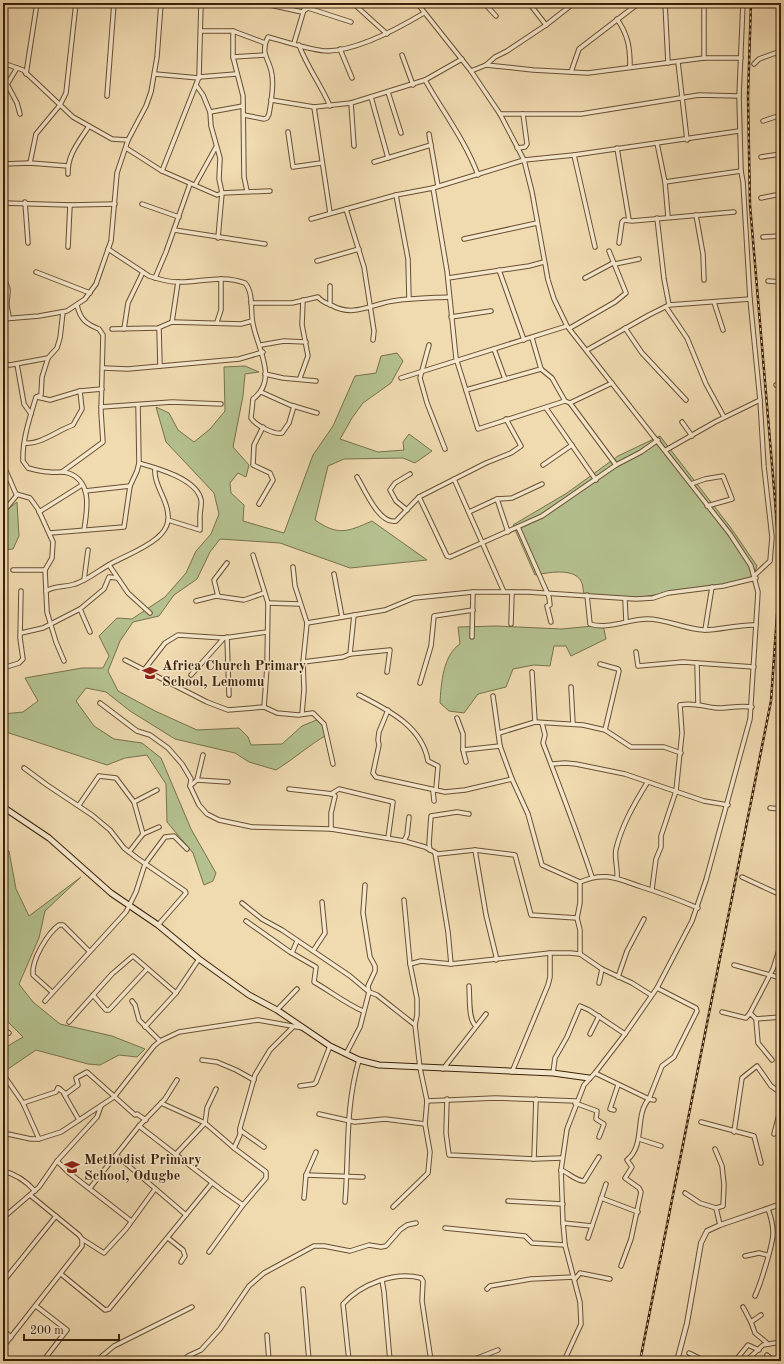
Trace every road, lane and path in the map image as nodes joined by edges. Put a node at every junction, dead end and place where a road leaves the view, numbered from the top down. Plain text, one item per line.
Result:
1 (36, 3) edge
2 (76, 3) edge
3 (114, 3) edge
4 (161, 3) edge
5 (201, 3) edge
6 (261, 3) edge
7 (306, 3) edge
8 (418, 3) edge
9 (484, 3) edge
10 (529, 3) edge
11 (574, 3) edge
12 (639, 3) edge
13 (665, 3) edge
14 (704, 3) edge
15 (743, 3) edge
16 (274, 5) edge
17 (355, 5) dead end
18 (302, 12) junction
19 (424, 13) junction
20 (496, 16) dead end
21 (618, 19) junction
22 (351, 22) dead end
23 (546, 25) junction
24 (201, 31) junction
25 (233, 32) junction
26 (388, 34) junction
27 (265, 43) junction
28 (294, 44) junction
29 (299, 45) junction
30 (340, 49) junction
31 (779, 52) edge
32 (264, 55) junction
33 (402, 55) dead end
34 (233, 57) junction
35 (704, 58) junction
36 (741, 58) junction
37 (462, 59) junction
38 (781, 61) edge
39 (678, 62) junction
40 (3, 63) edge
41 (668, 63) junction
42 (754, 64) dead end
43 (486, 65) junction
44 (630, 66) junction
45 (17, 68) junction
46 (471, 71) junction
47 (570, 72) junction
48 (26, 74) junction
49 (155, 74) junction
50 (236, 74) junction
51 (199, 77) junction
52 (352, 78) dead end
53 (425, 80) junction
54 (196, 85) junction
55 (412, 85) junction
56 (8, 86) junction
57 (3, 91) edge
58 (388, 92) junction
59 (107, 96) dead end
60 (739, 96) junction
61 (371, 97) junction
62 (681, 98) junction
63 (271, 100) junction
64 (351, 103) junction
65 (60, 105) junction
66 (243, 106) junction
67 (330, 106) junction
68 (314, 107) junction
69 (210, 112) junction
70 (20, 114) dead end
71 (500, 114) junction
72 (522, 114) junction
73 (244, 115) junction
74 (781, 116) edge
75 (763, 121) dead end
76 (89, 126) junction
77 (739, 131) junction
78 (288, 132) dead end
79 (401, 133) dead end
80 (429, 134) dead end
81 (128, 140) junction
82 (687, 140) junction
83 (657, 143) junction
84 (430, 145) junction
85 (354, 146) dead end
86 (216, 147) junction
87 (126, 148) junction
88 (517, 148) junction
89 (617, 148) junction
90 (781, 154) edge
91 (574, 155) junction
92 (761, 157) dead end
93 (388, 158) junction
94 (524, 160) junction
95 (374, 162) dead end
96 (30, 163) junction
97 (321, 163) junction
98 (3, 164) edge
99 (68, 166) junction
100 (162, 171) junction
101 (741, 171) junction
102 (68, 174) dead end
103 (478, 175) junction
104 (665, 182) junction
105 (190, 184) junction
106 (195, 185) junction
107 (438, 186) junction
108 (433, 188) junction
109 (270, 190) dead end
110 (247, 191) junction
111 (222, 193) junction
112 (781, 194) edge
113 (396, 195) junction
114 (761, 198) dead end
115 (25, 202) junction
116 (3, 203) edge
117 (115, 204) junction
118 (142, 204) dead end
119 (70, 205) junction
120 (346, 209) junction
121 (734, 212) dead end
122 (330, 213) junction
123 (696, 215) junction
124 (179, 217) junction
125 (668, 217) junction
126 (657, 218) junction
127 (311, 219) dead end
128 (629, 220) junction
129 (537, 223) junction
130 (174, 230) junction
131 (781, 236) edge
132 (763, 237) dead end
133 (218, 238) junction
134 (464, 239) dead end
135 (28, 243) dead end
136 (619, 243) dead end
137 (265, 244) dead end
138 (68, 247) dead end
139 (595, 247) dead end
140 (108, 249) junction
141 (360, 249) junction
142 (609, 251) dead end
143 (639, 259) dead end
144 (318, 261) dead end
145 (544, 262) junction
146 (614, 264) junction
147 (499, 270) junction
148 (36, 272) dead end
149 (142, 272) junction
150 (155, 278) junction
151 (448, 278) junction
152 (585, 278) dead end
153 (3, 279) edge
154 (221, 279) junction
155 (704, 280) dead end
156 (768, 281) dead end
157 (178, 282) junction
158 (781, 282) edge
159 (330, 286) dead end
160 (90, 293) junction
161 (449, 297) junction
162 (409, 299) junction
163 (750, 299) junction
164 (303, 300) junction
165 (714, 302) junction
166 (251, 303) junction
167 (77, 305) junction
168 (330, 305) junction
169 (668, 306) junction
170 (370, 308) junction
171 (491, 311) dead end
172 (63, 312) junction
173 (451, 317) junction
174 (9, 318) junction
175 (3, 319) edge
176 (252, 321) junction
177 (172, 322) junction
178 (217, 322) junction
179 (569, 327) junction
180 (159, 328) junction
181 (625, 328) junction
182 (112, 329) dead end
183 (124, 329) junction
184 (723, 330) dead end
185 (532, 338) junction
186 (373, 340) dead end
187 (524, 340) junction
188 (306, 342) junction
189 (429, 345) dead end
190 (261, 346) junction
191 (494, 349) junction
192 (587, 350) junction
193 (263, 352) junction
194 (48, 358) junction
195 (457, 360) junction
196 (3, 364) edge
197 (17, 364) junction
198 (160, 366) junction
199 (103, 368) junction
200 (541, 369) junction
201 (422, 370) junction
202 (265, 374) junction
203 (300, 378) junction
204 (401, 378) dead end
205 (505, 380) junction
206 (316, 381) dead end
207 (612, 383) junction
208 (781, 384) edge
209 (776, 385) dead end
210 (102, 389) junction
211 (466, 390) junction
212 (80, 391) junction
213 (261, 392) junction
214 (36, 397) junction
215 (686, 400) dead end
216 (760, 400) junction
217 (564, 401) junction
218 (221, 404) dead end
219 (570, 404) junction
220 (138, 405) junction
221 (294, 406) junction
222 (101, 407) junction
223 (546, 408) junction
224 (317, 412) dead end
225 (30, 414) junction
226 (724, 418) junction
227 (506, 419) junction
228 (682, 422) dead end
229 (263, 427) junction
230 (692, 436) junction
231 (658, 440) junction
232 (25, 443) junction
233 (572, 445) junction
234 (445, 449) dead end
235 (666, 450) junction
236 (139, 463) junction
237 (3, 464) edge
238 (616, 464) junction
239 (543, 465) dead end
240 (156, 468) junction
241 (62, 472) junction
242 (410, 474) dead end
243 (357, 477) dead end
244 (454, 479) junction
245 (596, 480) junction
246 (542, 484) dead end
247 (691, 484) junction
248 (82, 485) junction
249 (130, 486) junction
250 (85, 491) junction
251 (17, 495) junction
252 (419, 497) junction
253 (497, 499) junction
254 (259, 504) dead end
255 (707, 506) junction
256 (407, 510) junction
257 (3, 512) edge
258 (40, 512) junction
259 (469, 512) junction
260 (168, 520) junction
261 (518, 527) junction
262 (84, 530) junction
263 (508, 532) junction
264 (50, 534) junction
265 (55, 534) junction
266 (52, 541) junction
267 (482, 543) junction
268 (88, 550) dead end
269 (253, 555) dead end
270 (227, 563) dead end
271 (108, 565) junction
272 (293, 567) dead end
273 (13, 570) dead end
274 (46, 570) junction
275 (334, 574) dead end
276 (755, 576) junction
277 (117, 578) junction
278 (84, 580) junction
279 (712, 587) junction
280 (21, 591) dead end
281 (46, 591) junction
282 (473, 592) junction
283 (504, 592) junction
284 (512, 592) junction
285 (264, 593) junction
286 (548, 594) junction
287 (587, 595) junction
288 (218, 596) junction
289 (196, 600) dead end
290 (625, 600) junction
291 (268, 603) junction
292 (300, 604) junction
293 (80, 609) junction
294 (473, 610) junction
295 (150, 613) dead end
296 (354, 615) junction
297 (342, 617) junction
298 (626, 621) junction
299 (551, 622) dead end
300 (307, 624) junction
301 (511, 624) dead end
302 (50, 625) junction
303 (756, 625) junction
304 (705, 630) junction
305 (90, 632) dead end
306 (267, 632) junction
307 (21, 633) junction
308 (472, 637) dead end
309 (226, 638) junction
310 (636, 652) dead end
311 (350, 654) junction
312 (125, 660) dead end
313 (64, 661) dead end
314 (303, 662) junction
315 (697, 663) junction
316 (600, 664) dead end
317 (754, 667) junction
318 (3, 668) edge
319 (144, 670) junction
320 (387, 672) dead end
321 (532, 672) dead end
322 (191, 675) dead end
323 (420, 682) dead end
324 (571, 687) dead end
325 (229, 695) dead end
326 (359, 695) dead end
327 (493, 696) dead end
328 (100, 703) dead end
329 (698, 705) junction
330 (264, 707) junction
331 (752, 707) junction
332 (388, 710) junction
333 (302, 714) junction
334 (457, 718) dead end
335 (535, 722) junction
336 (542, 723) junction
337 (573, 724) junction
338 (605, 730) junction
339 (499, 733) junction
340 (500, 746) junction
341 (463, 750) junction
342 (681, 753) junction
343 (203, 755) dead end
344 (466, 762) dead end
345 (333, 764) dead end
346 (552, 764) junction
347 (24, 768) dead end
348 (512, 779) junction
349 (196, 780) junction
350 (228, 782) dead end
351 (648, 783) junction
352 (190, 786) junction
353 (157, 790) dead end
354 (289, 790) dead end
355 (436, 790) junction
356 (676, 791) junction
357 (331, 794) junction
358 (434, 801) dead end
359 (134, 802) junction
360 (79, 805) junction
361 (728, 805) junction
362 (3, 807) edge
363 (770, 808) dead end
364 (781, 809) edge
365 (469, 814) dead end
366 (409, 817) dead end
367 (159, 827) dead end
368 (331, 829) junction
369 (143, 834) junction
370 (388, 838) junction
371 (404, 841) junction
372 (186, 849) dead end
373 (430, 850) junction
374 (475, 850) junction
375 (130, 852) junction
376 (435, 854) junction
377 (145, 864) junction
378 (592, 877) junction
379 (617, 877) junction
380 (742, 877) dead end
381 (580, 882) junction
382 (365, 885) dead end
383 (781, 885) edge
384 (652, 889) junction
385 (780, 894) edge
386 (404, 900) dead end
387 (322, 902) dead end
388 (242, 903) dead end
389 (130, 906) junction
390 (698, 908) junction
391 (781, 909) edge
392 (577, 918) junction
393 (644, 919) dead end
394 (246, 921) dead end
395 (158, 925) junction
396 (781, 927) edge
397 (297, 941) junction
398 (313, 951) junction
399 (89, 952) junction
400 (550, 953) junction
401 (292, 954) junction
402 (580, 954) junction
403 (199, 959) junction
404 (496, 960) junction
405 (410, 964) junction
406 (451, 964) junction
407 (734, 964) dead end
408 (147, 969) junction
409 (602, 969) junction
410 (770, 975) junction
411 (618, 977) junction
412 (781, 978) edge
413 (599, 983) dead end
414 (469, 986) dead end
415 (297, 988) dead end
416 (657, 988) junction
417 (52, 992) junction
418 (369, 992) junction
419 (176, 993) junction
420 (651, 995) junction
421 (93, 996) junction
422 (45, 1000) dead end
423 (132, 1001) dead end
424 (277, 1010) junction
425 (363, 1011) junction
426 (722, 1012) dead end
427 (750, 1013) junction
428 (486, 1014) dead end
429 (599, 1016) junction
430 (781, 1016) edge
431 (756, 1019) junction
432 (68, 1022) dead end
433 (415, 1025) junction
434 (476, 1026) junction
435 (145, 1027) junction
436 (293, 1027) junction
437 (306, 1028) junction
438 (3, 1029) edge
439 (9, 1033) dead end
440 (590, 1034) dead end
441 (625, 1034) junction
442 (160, 1041) junction
443 (330, 1046) junction
444 (346, 1054) junction
445 (202, 1060) dead end
446 (359, 1060) junction
447 (772, 1060) dead end
448 (420, 1068) junction
449 (443, 1068) junction
450 (512, 1072) junction
451 (553, 1073) junction
452 (3, 1074) edge
453 (595, 1074) junction
454 (589, 1078) junction
455 (177, 1080) dead end
456 (254, 1080) junction
457 (618, 1085) junction
458 (300, 1086) dead end
459 (58, 1088) junction
460 (216, 1089) dead end
461 (781, 1093) edge
462 (114, 1097) junction
463 (447, 1099) junction
464 (536, 1099) junction
465 (649, 1099) junction
466 (654, 1100) dead end
467 (426, 1101) junction
468 (576, 1102) junction
469 (23, 1103) junction
470 (161, 1103) junction
471 (101, 1106) junction
472 (781, 1107) edge
473 (614, 1110) dead end
474 (319, 1114) dead end
475 (79, 1120) junction
476 (146, 1120) junction
477 (347, 1120) junction
478 (701, 1122) dead end
479 (205, 1123) junction
480 (425, 1124) junction
481 (139, 1126) junction
482 (240, 1130) junction
483 (734, 1132) junction
484 (3, 1134) edge
485 (774, 1134) dead end
486 (599, 1137) dead end
487 (39, 1139) junction
488 (639, 1140) junction
489 (661, 1146) dead end
490 (264, 1147) dead end
491 (234, 1148) junction
492 (715, 1149) dead end
493 (316, 1152) dead end
494 (176, 1154) junction
495 (116, 1155) junction
496 (599, 1157) dead end
497 (562, 1158) junction
498 (534, 1159) junction
499 (57, 1161) junction
500 (761, 1163) dead end
501 (561, 1170) junction
502 (3, 1171) edge
503 (306, 1175) junction
504 (347, 1176) junction
505 (363, 1177) dead end
506 (212, 1183) junction
507 (606, 1184) dead end
508 (90, 1188) junction
509 (155, 1189) junction
510 (35, 1191) junction
511 (685, 1193) dead end
512 (30, 1195) junction
513 (304, 1198) dead end
514 (601, 1198) junction
515 (508, 1201) dead end
516 (345, 1202) dead end
517 (563, 1204) junction
518 (781, 1204) edge
519 (243, 1205) junction
520 (393, 1207) dead end
521 (716, 1208) junction
522 (768, 1209) junction
523 (638, 1212) junction
524 (186, 1215) junction
525 (56, 1216) junction
526 (4, 1217) edge
527 (131, 1221) junction
528 (416, 1223) dead end
529 (563, 1223) junction
530 (720, 1225) junction
531 (592, 1226) junction
532 (445, 1228) dead end
533 (168, 1238) junction
534 (588, 1238) dead end
535 (82, 1239) junction
536 (565, 1245) junction
537 (209, 1252) dead end
538 (767, 1255) junction
539 (745, 1256) dead end
540 (181, 1262) dead end
541 (621, 1266) dead end
542 (61, 1274) junction
543 (575, 1278) junction
544 (610, 1279) dead end
545 (382, 1280) junction
546 (3, 1282) edge
547 (487, 1288) dead end
548 (303, 1289) dead end
549 (755, 1296) dead end
550 (36, 1306) junction
551 (192, 1307) dead end
552 (743, 1307) dead end
553 (761, 1315) dead end
554 (751, 1322) junction
555 (3, 1330) edge
556 (267, 1335) dead end
557 (11, 1337) junction
558 (781, 1342) edge
559 (767, 1344) junction
560 (3, 1347) edge
561 (498, 1350) dead end
562 (758, 1350) junction
563 (689, 1353) dead end
564 (767, 1355) dead end
565 (43, 1361) edge
566 (96, 1361) edge
567 (183, 1361) edge
568 (269, 1361) edge
569 (309, 1361) edge
570 (349, 1361) edge
571 (390, 1361) edge
572 (431, 1361) edge
573 (470, 1361) edge
574 (564, 1361) edge
575 (678, 1361) edge
576 (705, 1361) edge
577 (735, 1361) edge
578 (746, 1361) edge
579 (774, 1361) edge

1 - 48 street
2 - 65 street
3 - 59 street
4 - 49 street
5 - 24 street
6 - 16 street
7 - 18 street
8 - 19 street
9 - 20 street
10 - 23 street
11 - 23 street
12 - 21 street
13 - 41 street
14 - 35 street
15 - 36 street
16 - 18 street
17 - 26 street
18 - 22 street
18 - 28 street
19 - 26 street
19 - 37 street
21 - 44 street
21 - 47 street
23 - 43 street
24 - 25 street
24 - 51 street
25 - 27 street
25 - 34 street
26 - 30 street
27 - 28 street
27 - 32 street
28 - 29 street
29 - 30 street
29 - 67 street
30 - 52 street
31 - 38 street
31 - 42 street
32 - 34 street
32 - 63 street
33 - 55 street
34 - 50 street
35 - 36 street
35 - 39 street
36 - 60 street
37 - 46 street
37 - 53 street
39 - 41 street
39 - 62 street
40 - 45 street
41 - 44 street
43 - 46 street
43 - 47 street
44 - 47 street
45 - 48 street
45 - 56 street
46 - 71 street
48 - 65 street
49 - 51 street
49 - 81 street
50 - 51 street
50 - 66 street
51 - 54 street
53 - 55 street
53 - 103 street
54 - 69 street
54 - 100 street
55 - 58 street
56 - 57 street
56 - 70 street
58 - 61 street
58 - 79 street
60 - 62 street
60 - 77 street
61 - 64 street
61 - 93 street
62 - 72 street
62 - 82 street
63 - 68 street
63 - 73 street
64 - 67 street
64 - 85 street
65 - 76 street
65 - 96 street
66 - 69 street
66 - 73 street
67 - 68 street
68 - 97 street
69 - 86 street
71 - 72 street
71 - 88 street
72 - 88 street
73 - 110 street
74 - 75 street
76 - 81 street
76 - 99 street
77 - 82 street
77 - 101 street
78 - 97 street
80 - 84 street
81 - 87 street
82 - 83 street
83 - 89 street
83 - 104 street
84 - 93 street
84 - 107 street
86 - 106 street
86 - 111 street
87 - 100 street
87 - 117 street
88 - 94 street
89 - 91 street
89 - 128 street
90 - 92 street
91 - 94 street
91 - 139 street
93 - 95 street
94 - 103 street
94 - 129 street
96 - 98 street
96 - 99 street
97 - 122 street
99 - 102 street
100 - 105 street
101 - 104 street
101 - 163 street
103 - 107 street
104 - 125 street
105 - 106 street
105 - 124 street
106 - 111 street
107 - 108 street
108 - 113 street
108 - 151 street
109 - 110 street
110 - 111 street
111 - 133 street
112 - 114 street
113 - 120 street
113 - 162 street
115 - 116 street
115 - 119 street
115 - 135 street
117 - 119 street
117 - 140 street
118 - 124 street
119 - 138 street
120 - 122 street
120 - 141 street
121 - 123 street
122 - 127 street
123 - 125 street
123 - 155 street
124 - 130 street
125 - 126 street
126 - 128 street
126 - 169 street
128 - 136 street
129 - 134 street
129 - 145 street
130 - 133 street
130 - 150 street
131 - 132 street
133 - 137 street
140 - 149 street
140 - 160 street
141 - 144 street
141 - 170 street
142 - 146 street
143 - 146 street
145 - 147 street
145 - 179 street
146 - 152 street
146 - 179 street
147 - 151 street
147 - 187 street
148 - 160 street
149 - 150 street
149 - 183 street
150 - 157 street
151 - 161 street
153 - 174 street
154 - 157 street
154 - 166 street
154 - 178 street
156 - 158 street
157 - 177 street
159 - 168 street
160 - 167 street
161 - 162 street
161 - 173 street
162 - 170 street
163 - 165 street
163 - 216 street
164 - 166 street
164 - 168 street
164 - 188 street
165 - 169 street
165 - 184 street
166 - 176 street
167 - 172 street
167 - 199 street
168 - 170 street
169 - 181 street
169 - 226 street
170 - 186 street
171 - 173 street
172 - 174 street
172 - 194 street
173 - 195 street
174 - 175 street
176 - 178 street
176 - 190 street
177 - 178 street
177 - 180 street
179 - 185 street
179 - 192 street
180 - 183 street
180 - 198 street
181 - 192 street
181 - 215 street
182 - 183 street
185 - 187 street
185 - 200 street
187 - 191 street
188 - 190 street
188 - 203 street
189 - 201 street
190 - 193 street
191 - 195 street
191 - 205 street
192 - 207 street
193 - 198 street
193 - 202 street
194 - 197 street
194 - 214 street
195 - 201 street
195 - 211 street
196 - 197 street
197 - 225 street
198 - 199 street
199 - 210 street
200 - 205 street
200 - 217 street
201 - 204 street
201 - 234 street
202 - 203 street
202 - 213 street
203 - 206 street
205 - 211 street
207 - 219 street
207 - 231 street
208 - 209 street
210 - 212 street
210 - 222 street
211 - 227 street
212 - 214 street
212 - 232 street
213 - 221 street
213 - 229 street
214 - 225 street
216 - 226 street
216 - 276 street
217 - 219 street
217 - 223 street
218 - 220 street
219 - 238 street
220 - 222 street
220 - 236 street
221 - 224 street
221 - 229 street
222 - 241 street
223 - 227 street
223 - 233 street
225 - 232 street
226 - 230 street
227 - 244 street
228 - 230 street
229 - 254 street
230 - 235 street
231 - 235 street
231 - 238 street
232 - 241 street
233 - 239 street
233 - 245 street
235 - 247 street
236 - 240 street
236 - 249 street
237 - 251 street
238 - 245 street
240 - 260 street
240 - 260 street
241 - 248 street
242 - 256 street
243 - 256 street
244 - 252 street
244 - 259 street
245 - 261 street
246 - 253 street
247 - 255 street
247 - 255 street
248 - 250 street
248 - 258 street
249 - 250 street
249 - 262 street
250 - 262 street
251 - 257 street
251 - 258 street
252 - 256 street
252 - 267 street
253 - 259 street
253 - 263 street
255 - 276 street
258 - 264 street
259 - 267 street
260 - 271 street
261 - 263 street
261 - 286 street
262 - 265 street
263 - 267 street
264 - 265 street
264 - 266 street
265 - 266 street
266 - 274 street
267 - 283 street
268 - 278 street
269 - 285 street
270 - 288 street
271 - 277 street
271 - 278 street
272 - 292 street
273 - 274 street
274 - 281 street
275 - 297 street
276 - 279 street
276 - 303 street
277 - 293 street
277 - 295 street
278 - 281 street
279 - 290 street
279 - 304 street
280 - 307 street
281 - 302 street
282 - 283 street
282 - 294 street
282 - 296 street
283 - 284 street
284 - 286 street
284 - 301 street
285 - 288 street
285 - 291 street
286 - 287 street
286 - 299 street
287 - 290 street
287 - 298 street
288 - 289 street
290 - 298 street
291 - 292 street
291 - 306 street
292 - 300 street
293 - 302 street
293 - 305 street
294 - 308 street
294 - 323 street
296 - 297 street
296 - 311 street
297 - 300 street
298 - 304 street
300 - 314 street
302 - 307 street
302 - 313 street
303 - 304 street
303 - 317 street
306 - 309 street
306 - 330 street
307 - 318 street
309 - 319 street
309 - 322 street
309 - 325 street
310 - 315 street
311 - 314 street
311 - 320 street
312 - 319 street
314 - 333 street
315 - 317 street
315 - 329 street
316 - 338 street
317 - 331 street
319 - 330 street
321 - 335 street
324 - 337 street
326 - 332 street
327 - 339 street
328 - 352 street
329 - 331 street
329 - 342 street
330 - 333 street
331 - 361 street
332 - 355 street
332 - 355 street
333 - 345 street
334 - 341 street
335 - 336 street
335 - 339 street
336 - 337 street
336 - 346 street
337 - 338 street
338 - 342 street
339 - 340 street
340 - 341 street
340 - 348 street
341 - 344 street
342 - 356 street
343 - 349 street
346 - 351 street
346 - 378 street
347 - 360 street
348 - 355 street
348 - 381 street
349 - 350 street
349 - 352 street
351 - 356 street
351 - 379 street
352 - 368 street
353 - 359 street
354 - 357 street
355 - 358 street
356 - 361 street
356 - 384 street
357 - 368 street
357 - 370 street
359 - 360 street
359 - 369 street
360 - 375 street
361 - 390 street
362 - 389 main road
363 - 364 street
365 - 373 street
366 - 371 street
367 - 369 street
368 - 370 street
369 - 375 street
370 - 371 street
371 - 373 street
372 - 377 street
373 - 376 street
374 - 376 street
374 - 392 street
374 - 404 street
375 - 377 street
376 - 406 street
377 - 389 street
377 - 395 street
378 - 379 street
378 - 381 street
379 - 384 street
380 - 385 street
381 - 392 street
382 - 418 street
383 - 385 street
384 - 390 street
385 - 391 street
386 - 405 street
387 - 398 street
388 - 397 street
389 - 395 main road
389 - 399 street
390 - 416 street
392 - 402 street
393 - 411 street
394 - 401 street
395 - 403 main road
396 - 410 street
397 - 398 street
397 - 401 street
398 - 418 street
399 - 417 street
399 - 417 street
400 - 402 street
400 - 404 street
400 - 450 street
401 - 425 street
402 - 409 street
403 - 419 street
403 - 424 main road
404 - 406 street
405 - 406 street
405 - 433 street
407 - 410 street
408 - 419 street
408 - 421 street
408 - 421 street
409 - 411 street
409 - 413 street
410 - 412 street
410 - 427 street
411 - 420 street
414 - 434 street
415 - 424 street
416 - 420 street
416 - 465 street
417 - 422 street
418 - 425 street
418 - 433 street
419 - 435 street
420 - 441 street
421 - 432 street
423 - 435 street
424 - 437 main road
425 - 444 street
426 - 427 street
427 - 431 street
428 - 434 street
429 - 440 street
429 - 441 street
429 - 451 street
430 - 431 street
431 - 447 street
433 - 448 street
434 - 449 street
435 - 442 street
436 - 437 street
436 - 442 street
436 - 456 street
437 - 443 main road
438 - 439 street
441 - 453 street
442 - 462 street
443 - 444 main road
443 - 458 street
444 - 446 main road
445 - 456 street
446 - 448 main road
446 - 477 street
448 - 449 main road
448 - 467 street
449 - 450 main road
450 - 451 main road
451 - 454 main road
452 - 469 street
453 - 454 street
453 - 457 street
454 - 468 street
455 - 470 street
456 - 482 street
457 - 465 street
457 - 473 street
459 - 462 street
459 - 469 street
459 - 475 street
460 - 479 street
461 - 483 street
462 - 471 street
462 - 476 street
463 - 464 street
463 - 467 street
463 - 498 street
464 - 468 street
464 - 498 street
465 - 466 street
465 - 488 street
467 - 480 street
468 - 486 street
468 - 497 street
469 - 487 street
470 - 476 street
470 - 479 street
471 - 475 street
471 - 499 street
472 - 485 street
474 - 477 street
475 - 487 street
476 - 481 street
477 - 480 street
477 - 504 street
478 - 483 street
479 - 491 street
479 - 494 street
480 - 520 street
481 - 494 street
481 - 495 street
482 - 490 street
482 - 491 street
483 - 500 street
484 - 487 street
488 - 489 street
488 - 523 street
491 - 519 street
492 - 521 street
493 - 503 street
494 - 506 street
495 - 508 street
495 - 509 street
496 - 501 street
497 - 498 street
497 - 501 street
499 - 508 street
499 - 510 street
501 - 517 street
502 - 510 street
503 - 504 street
503 - 513 street
504 - 505 street
504 - 516 street
506 - 519 street
506 - 524 street
507 - 514 street
508 - 527 street
509 - 524 street
509 - 527 street
510 - 512 street
511 - 521 street
512 - 525 street
512 - 526 street
514 - 523 street
514 - 531 street
515 - 517 street
517 - 529 street
518 - 522 street
519 - 537 street
521 - 530 street
522 - 530 street
522 - 538 street
523 - 541 street
524 - 533 street
525 - 535 street
525 - 546 street
527 - 535 street
528 - 567 street
529 - 531 street
529 - 536 street
530 - 575 street
531 - 534 street
532 - 536 street
533 - 540 street
533 - 542 street
535 - 542 street
536 - 543 street
538 - 539 street
538 - 549 street
542 - 550 street
543 - 544 street
543 - 547 street
543 - 574 street
545 - 570 street
545 - 571 street
545 - 572 street
548 - 569 street
550 - 557 street
550 - 565 street
551 - 566 street
552 - 554 street
553 - 554 street
554 - 559 street
555 - 557 street
556 - 568 street
557 - 560 street
558 - 559 street
559 - 562 street
561 - 573 street
562 - 577 street
562 - 578 street
563 - 576 street
564 - 579 street

